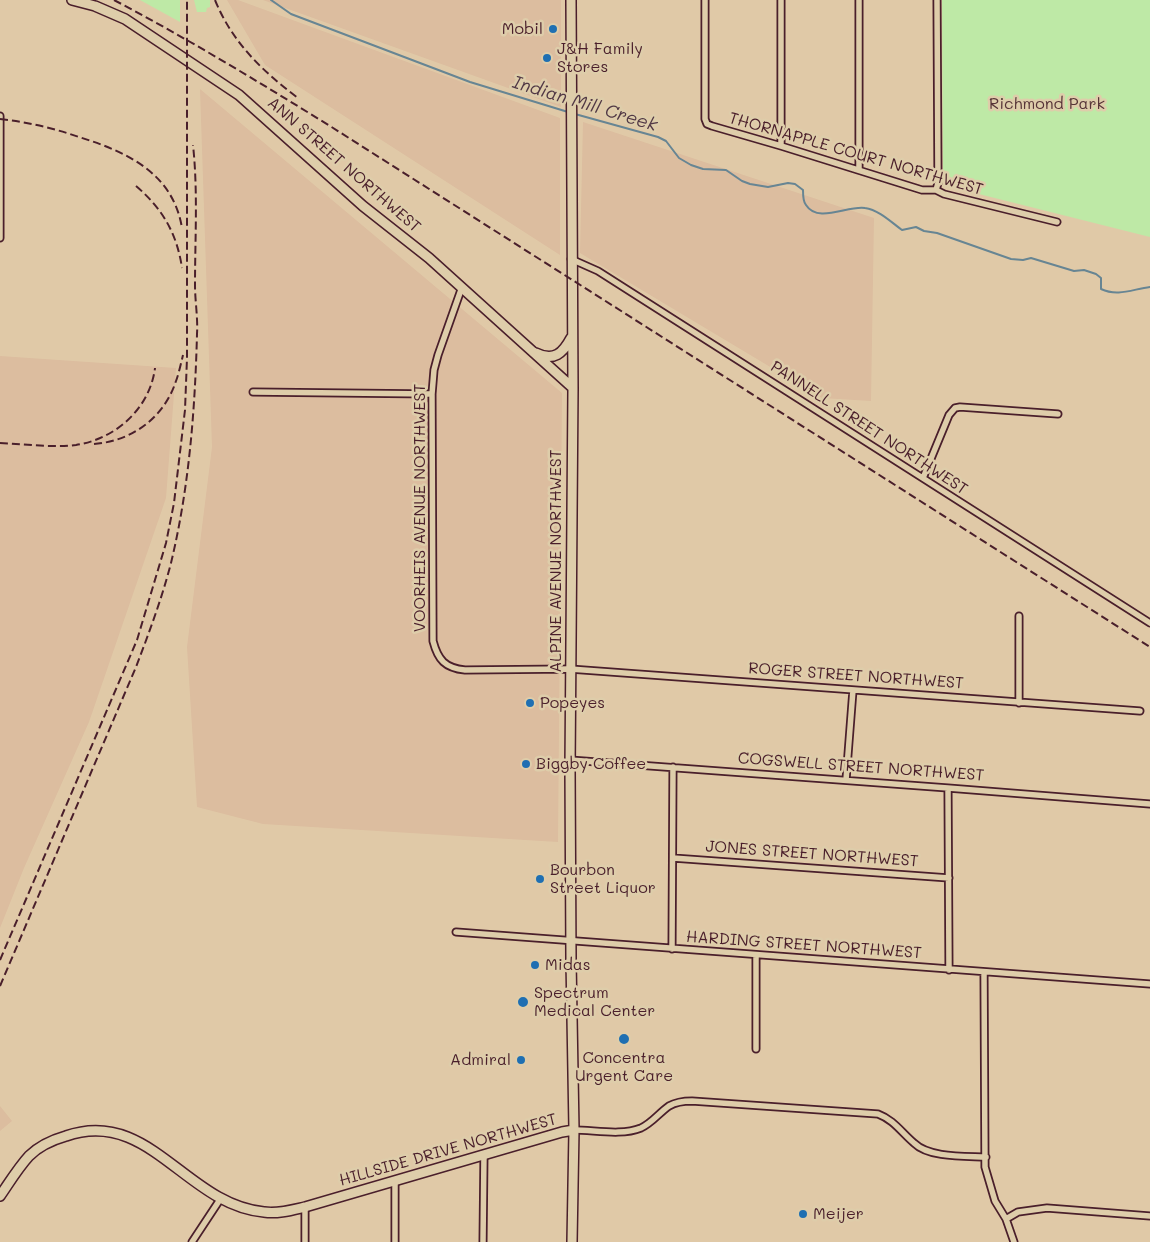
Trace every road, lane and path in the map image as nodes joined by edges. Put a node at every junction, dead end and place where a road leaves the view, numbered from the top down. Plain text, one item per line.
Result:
1 (72, 0) edge
2 (571, 0) edge
3 (705, 0) edge
4 (781, 0) edge
5 (859, 0) edge
6 (937, 0) edge
7 (0, 116) edge
8 (781, 146) junction
9 (0, 165) edge
10 (859, 170) junction
11 (936, 190) junction
12 (1056, 222) dead end
13 (0, 238) edge
14 (571, 259) junction
15 (462, 287) junction
16 (571, 338) junction
17 (532, 351) junction
18 (572, 388) junction
19 (253, 392) dead end
20 (432, 394) junction
21 (1058, 414) dead end
22 (923, 478) junction
23 (1019, 616) dead end
24 (1150, 623) edge
25 (570, 669) junction
26 (853, 690) junction
27 (1019, 702) junction
28 (1140, 711) dead end
29 (570, 760) junction
30 (673, 767) junction
31 (846, 780) junction
32 (948, 788) junction
33 (1150, 804) edge
34 (672, 858) junction
35 (949, 878) junction
36 (456, 932) dead end
37 (570, 941) junction
38 (672, 949) junction
39 (756, 955) junction
40 (949, 970) junction
41 (984, 972) junction
42 (1150, 984) edge
43 (756, 1049) dead end
44 (574, 1130) junction
45 (484, 1154) junction
46 (986, 1157) junction
47 (395, 1180) junction
48 (0, 1196) edge
49 (221, 1198) junction
50 (305, 1207) junction
51 (1150, 1216) edge
52 (1006, 1219) junction
53 (192, 1242) edge
54 (305, 1242) edge
55 (395, 1242) edge
56 (484, 1242) edge
57 (572, 1242) edge
58 (1014, 1242) edge

1 - 15 main road, ANN STREET NORTHWEST
2 - 14 main road, ALPINE AVENUE NORTHWEST
3 - 8 street, THORNAPPLE COURT NORTHWEST
4 - 8 street
5 - 10 street
6 - 11 street
7 - 9 street
8 - 10 street, THORNAPPLE COURT NORTHWEST
9 - 13 street
10 - 11 street, THORNAPPLE COURT NORTHWEST
11 - 12 street, THORNAPPLE COURT NORTHWEST
14 - 16 main road, ALPINE AVENUE NORTHWEST
14 - 22 street, PANNELL STREET NORTHWEST
15 - 17 main road, ANN STREET NORTHWEST
15 - 20 street, VOORHEIS AVENUE NORTHWEST
16 - 17 main road
16 - 18 main road, ALPINE AVENUE NORTHWEST
17 - 18 main road, ANN STREET NORTHWEST
18 - 25 main road, ALPINE AVENUE NORTHWEST
19 - 20 street
20 - 25 street, VOORHEIS AVENUE NORTHWEST
21 - 22 street
22 - 24 street, PANNELL STREET NORTHWEST
23 - 27 street
25 - 26 street, ROGER STREET NORTHWEST
25 - 29 main road, ALPINE AVENUE NORTHWEST
26 - 27 street, ROGER STREET NORTHWEST
26 - 31 street
27 - 28 street, ROGER STREET NORTHWEST
29 - 30 street, COGSWELL STREET NORTHWEST
29 - 37 main road, ALPINE AVENUE NORTHWEST
30 - 31 street, COGSWELL STREET NORTHWEST
30 - 34 street
31 - 32 street, COGSWELL STREET NORTHWEST
32 - 33 street, COGSWELL STREET NORTHWEST
32 - 35 street
34 - 35 street, JONES STREET NORTHWEST
34 - 38 street
35 - 40 street
36 - 37 street, HARDING STREET NORTHWEST
37 - 38 street, HARDING STREET NORTHWEST
37 - 44 main road, ALPINE AVENUE NORTHWEST
38 - 39 street, HARDING STREET NORTHWEST
39 - 40 street, HARDING STREET NORTHWEST
39 - 43 street
40 - 41 street, HARDING STREET NORTHWEST
41 - 42 street, HARDING STREET NORTHWEST
41 - 46 street
44 - 45 main road, HILLSIDE DRIVE NORTHWEST
44 - 46 street, HILLSIDE DRIVE NORTHWEST
44 - 57 main road, ALPINE AVENUE NORTHWEST
45 - 47 main road, HILLSIDE DRIVE NORTHWEST
45 - 56 street
46 - 52 street
47 - 50 main road, HILLSIDE DRIVE NORTHWEST
47 - 55 street
48 - 49 main road, HILLSIDE DRIVE NORTHWEST
49 - 50 main road, HILLSIDE DRIVE NORTHWEST
49 - 53 street
50 - 54 street
51 - 52 street
52 - 58 street

